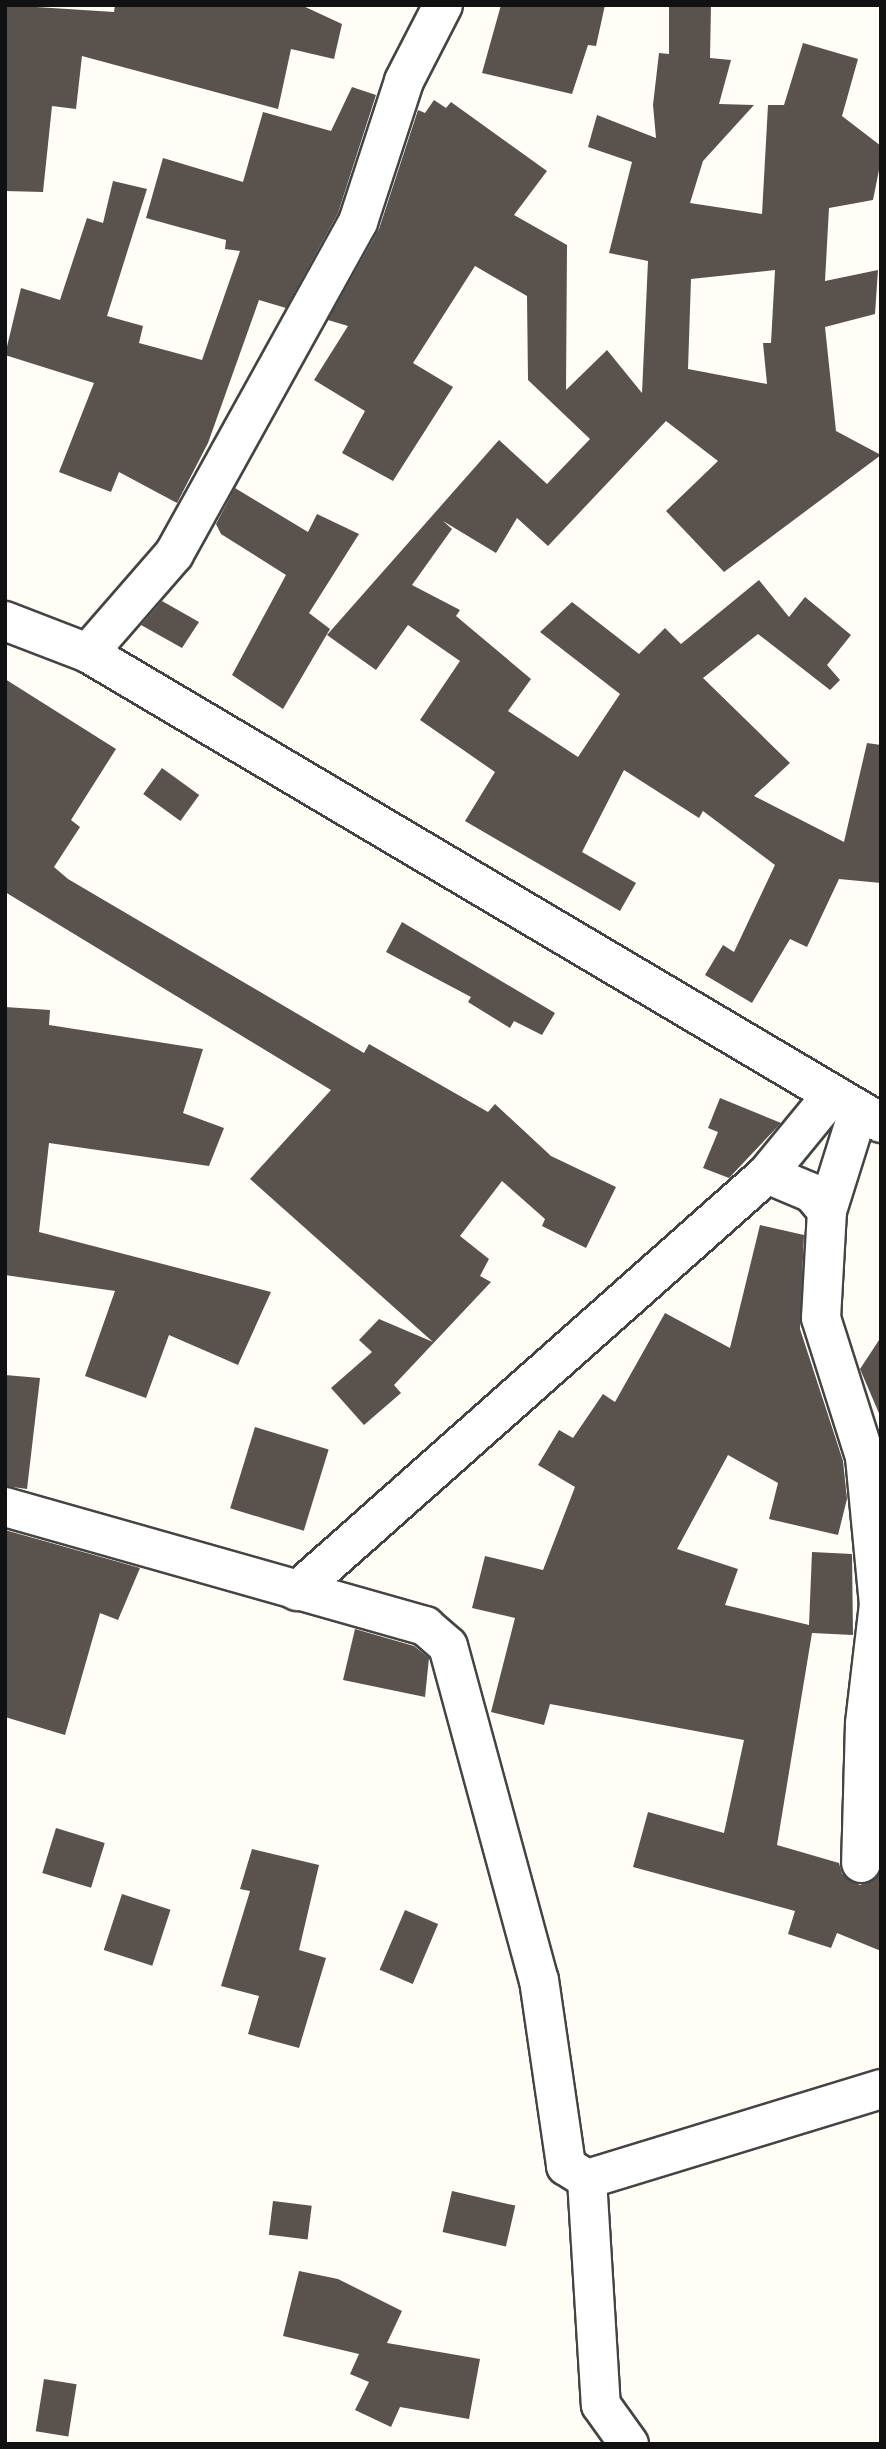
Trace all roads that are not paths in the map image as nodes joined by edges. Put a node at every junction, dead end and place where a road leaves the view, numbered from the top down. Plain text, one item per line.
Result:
1 (443, 5) edge
2 (5, 621) edge
3 (88, 653) junction
4 (857, 1110) edge
5 (766, 1174) junction
6 (827, 1211) junction
7 (5, 1507) edge
8 (298, 1591) junction
9 (861, 1863) dead end
10 (881, 2089) edge
11 (587, 2179) junction
12 (629, 2444) edge

1 - 3 street
2 - 3 street
3 - 4 street
4 - 5 street
4 - 6 street
5 - 6 street
5 - 8 street
6 - 9 street
7 - 8 street
8 - 11 street
10 - 11 street
11 - 12 street

